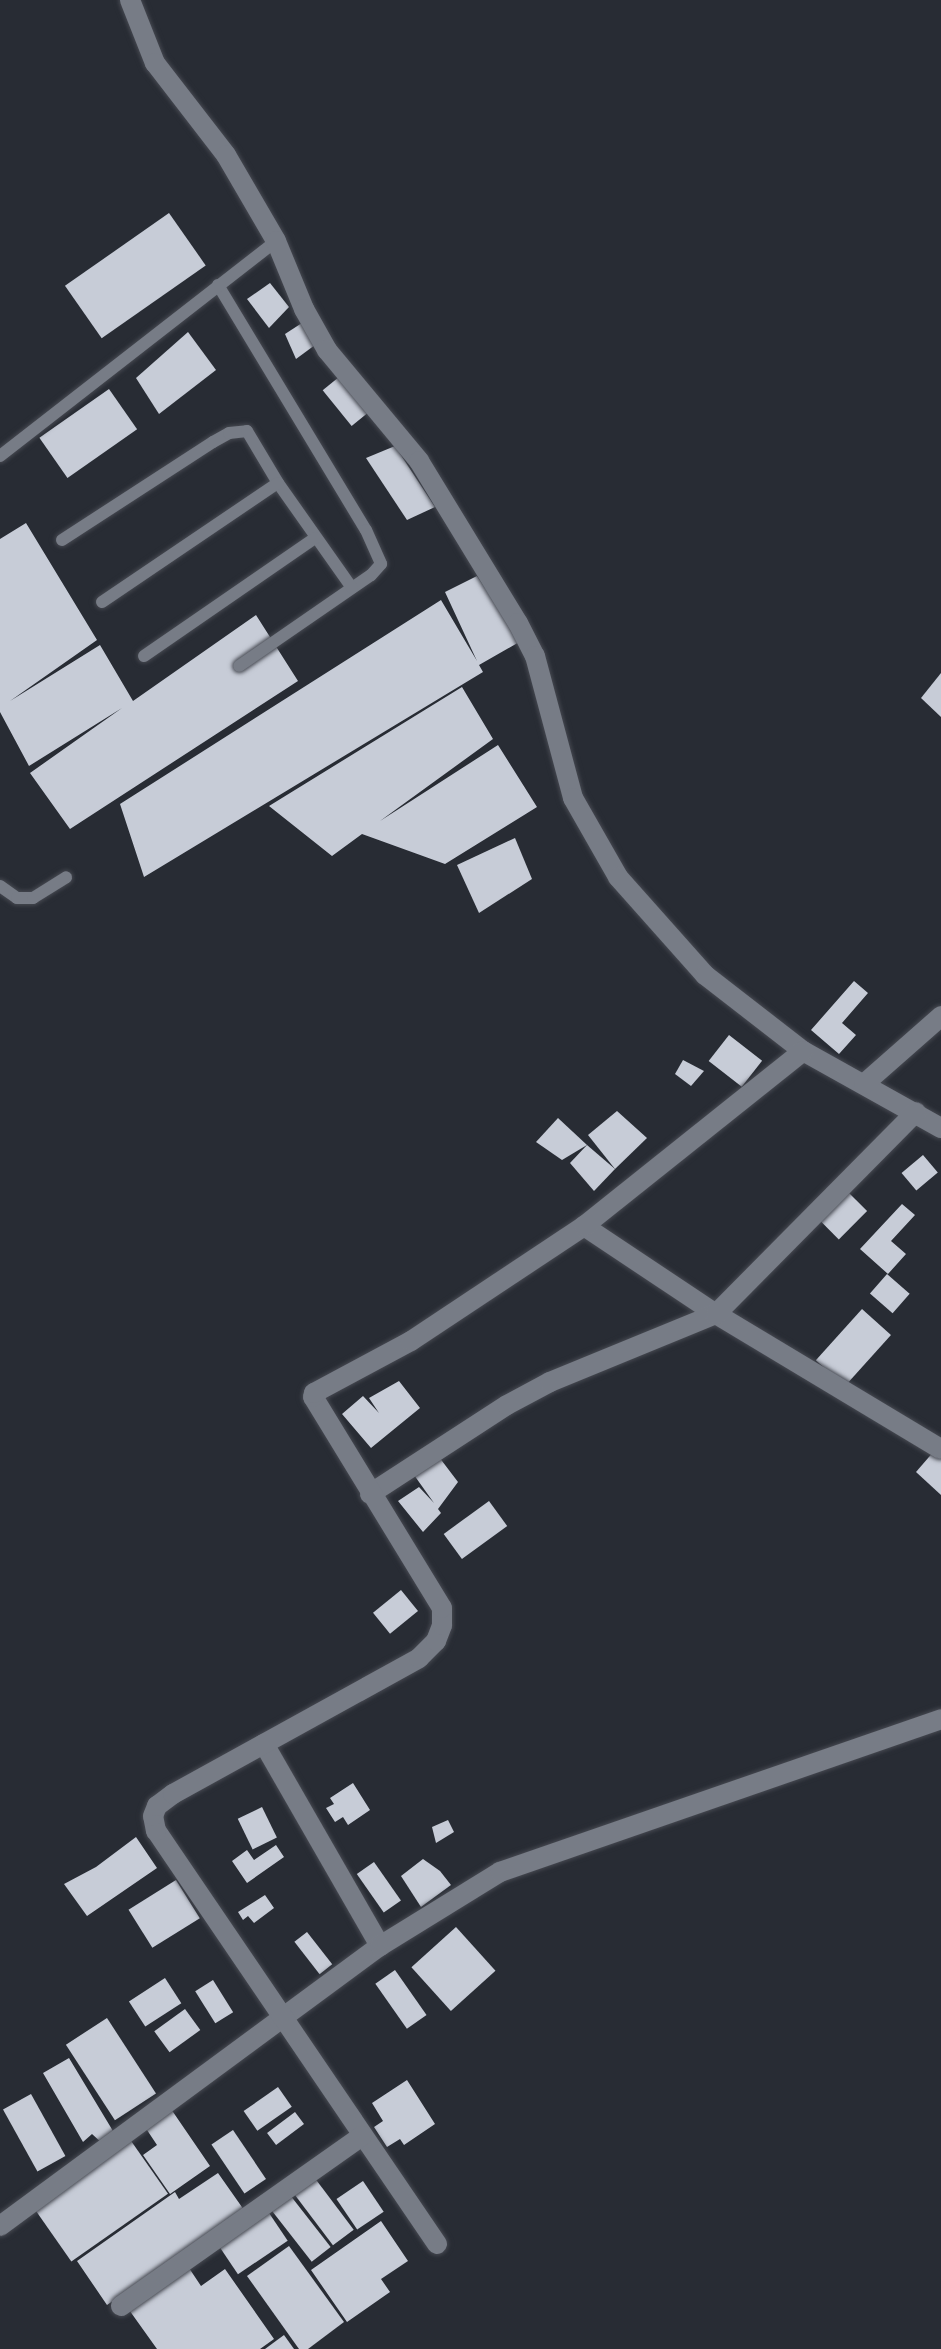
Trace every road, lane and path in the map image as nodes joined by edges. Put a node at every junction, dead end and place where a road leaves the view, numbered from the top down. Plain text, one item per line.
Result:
1 (130, 0) edge
2 (276, 241) junction
3 (218, 285) junction
4 (0, 456) edge
5 (278, 483) junction
6 (315, 538) junction
7 (62, 540) dead end
8 (352, 588) junction
9 (102, 602) dead end
10 (144, 656) dead end
11 (239, 666) dead end
12 (66, 877) dead end
13 (0, 886) edge
14 (941, 1016) edge
15 (803, 1051) junction
16 (864, 1084) junction
17 (916, 1112) junction
18 (941, 1128) edge
19 (584, 1226) junction
20 (716, 1314) junction
21 (941, 1449) edge
22 (370, 1494) junction
23 (941, 1719) edge
24 (264, 1744) junction
25 (380, 1946) junction
26 (282, 2019) junction
27 (362, 2136) junction
28 (0, 2226) edge
29 (437, 2244) dead end
30 (121, 2306) dead end

1 - 2 street
2 - 3 lane
2 - 15 street
3 - 4 lane
3 - 8 lane
5 - 6 lane
5 - 7 lane
5 - 9 lane
6 - 8 lane
6 - 10 lane
8 - 11 lane
12 - 13 lane
14 - 16 street
15 - 16 street
15 - 19 street
16 - 17 street
17 - 18 street
17 - 20 street
19 - 20 street
19 - 22 street
20 - 21 street
20 - 22 street
22 - 24 street
23 - 25 street
24 - 25 street
24 - 26 street
25 - 26 street
26 - 27 street
26 - 28 street
27 - 29 street
27 - 30 street

